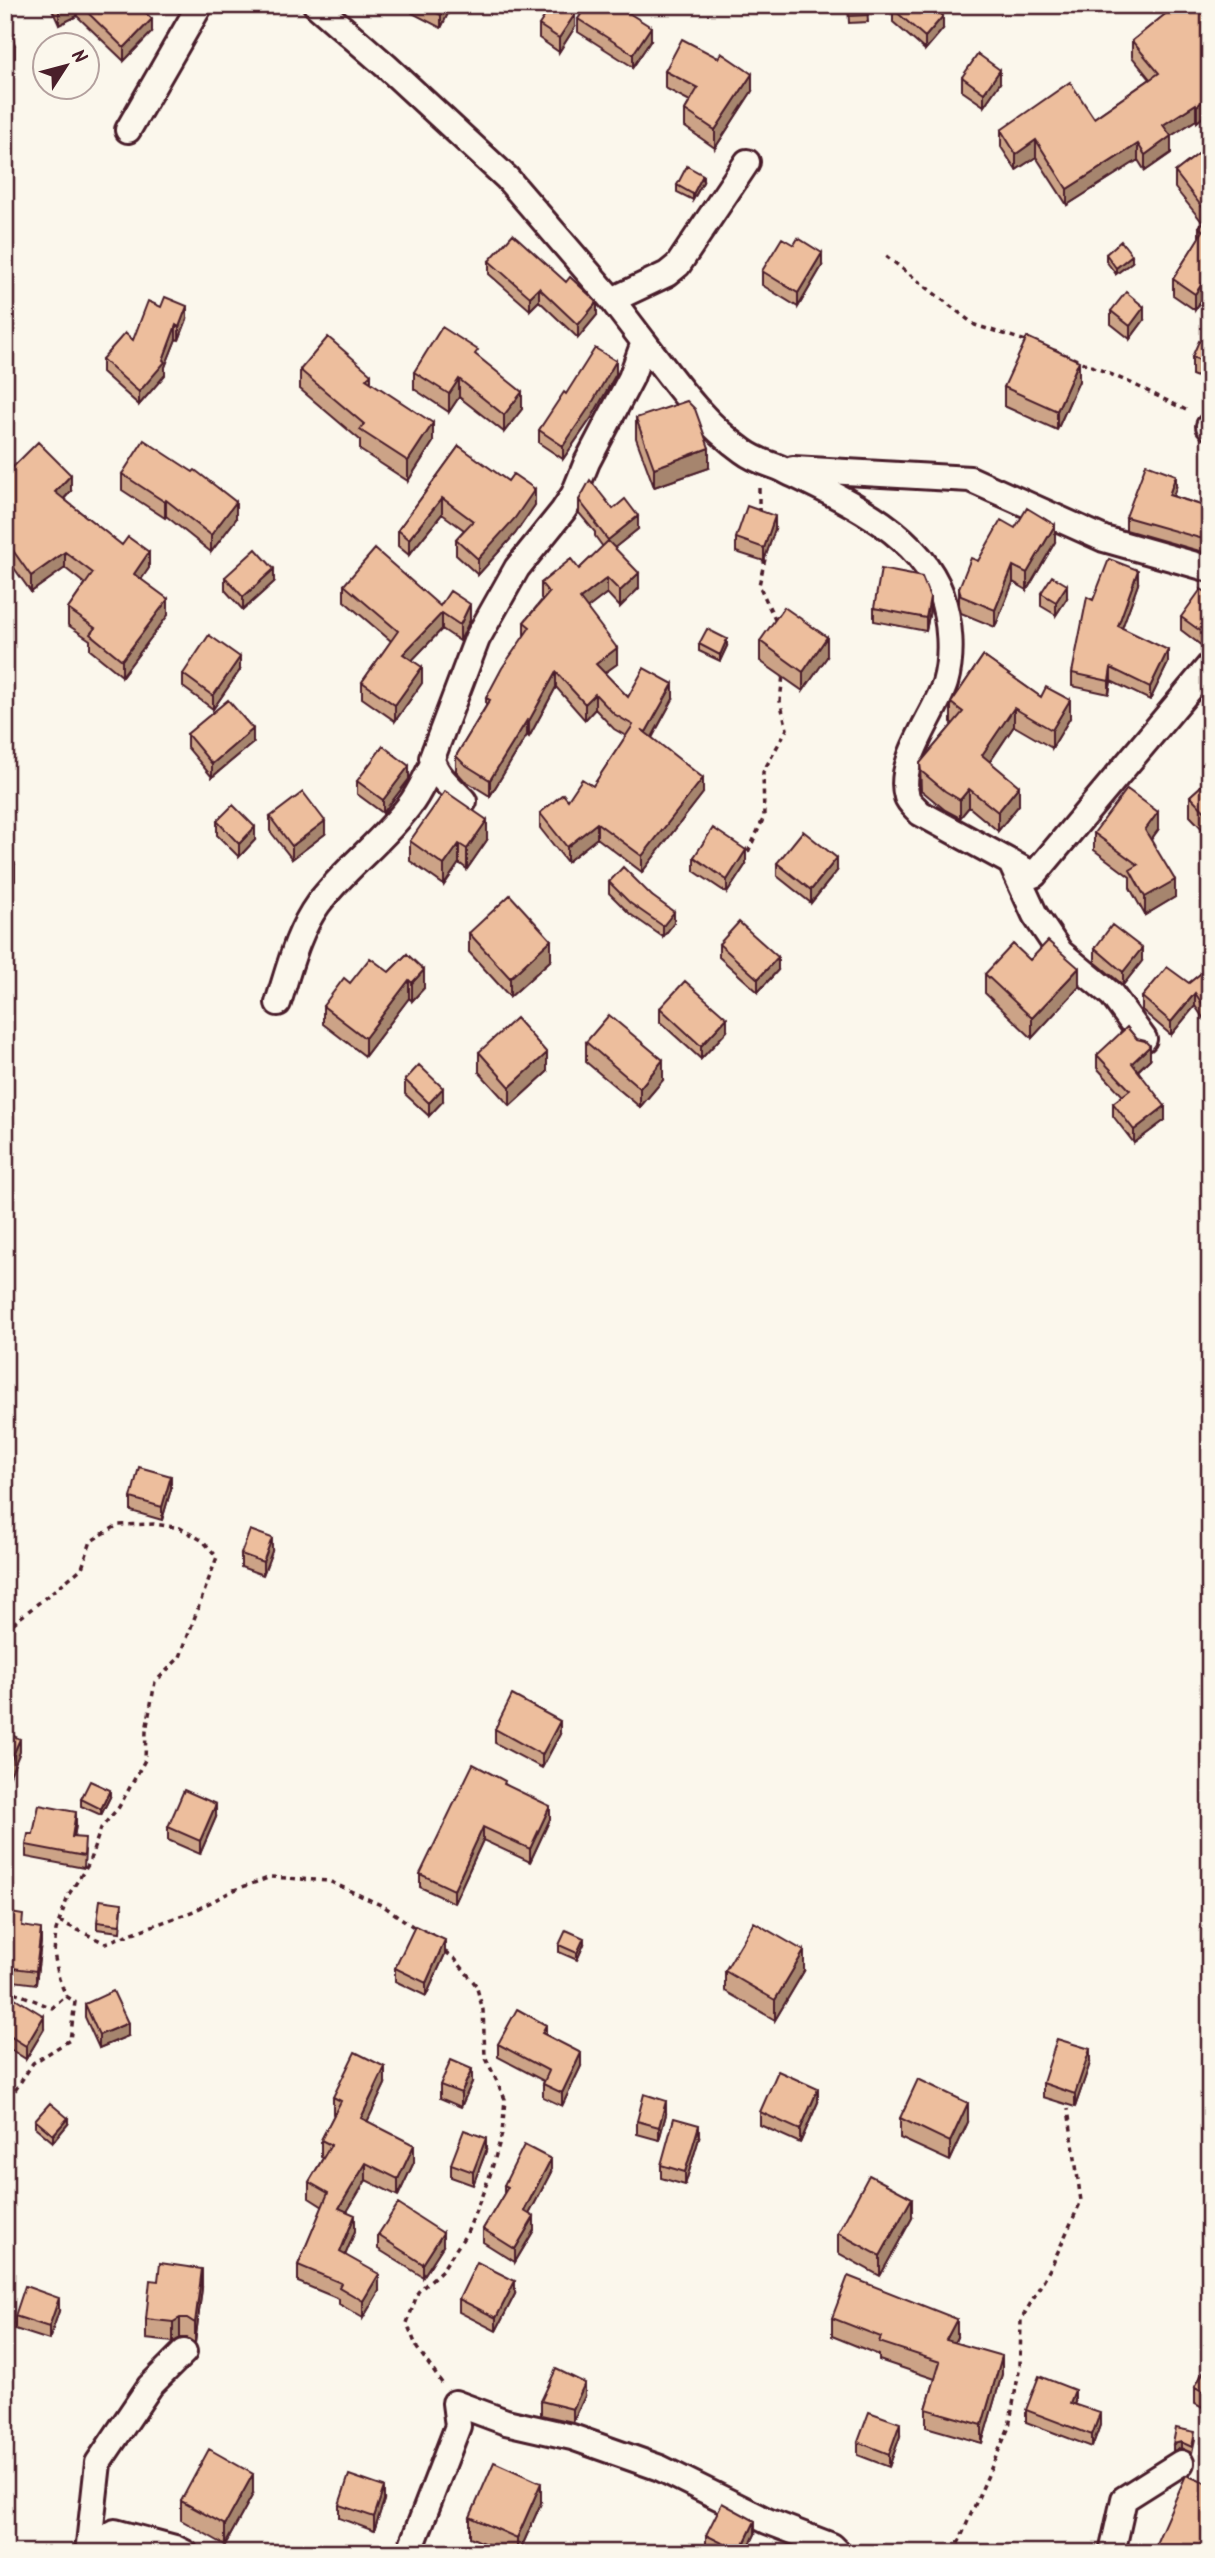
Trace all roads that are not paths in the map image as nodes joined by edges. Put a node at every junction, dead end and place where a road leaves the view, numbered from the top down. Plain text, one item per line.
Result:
1 (200, 5) edge
2 (316, 5) edge
3 (128, 130) dead end
4 (747, 162) dead end
5 (612, 300) junction
6 (644, 342) junction
7 (772, 466) junction
8 (1210, 569) edge
9 (1210, 665) edge
10 (433, 764) junction
11 (464, 801) edge
12 (1011, 863) junction
13 (278, 1003) dead end
14 (1144, 1039) edge
15 (184, 2352) dead end
16 (1181, 2463) dead end
17 (88, 2553) edge
18 (185, 2553) edge
19 (409, 2553) edge
20 (839, 2553) edge
21 (1112, 2553) edge

1 - 3 street
2 - 5 street
4 - 5 street
5 - 6 street
6 - 7 street
6 - 10 street
7 - 8 street
7 - 12 street
9 - 12 street
10 - 11 street
10 - 13 street
12 - 14 street
15 - 17 street
16 - 21 street
17 - 18 street
19 - 20 street

